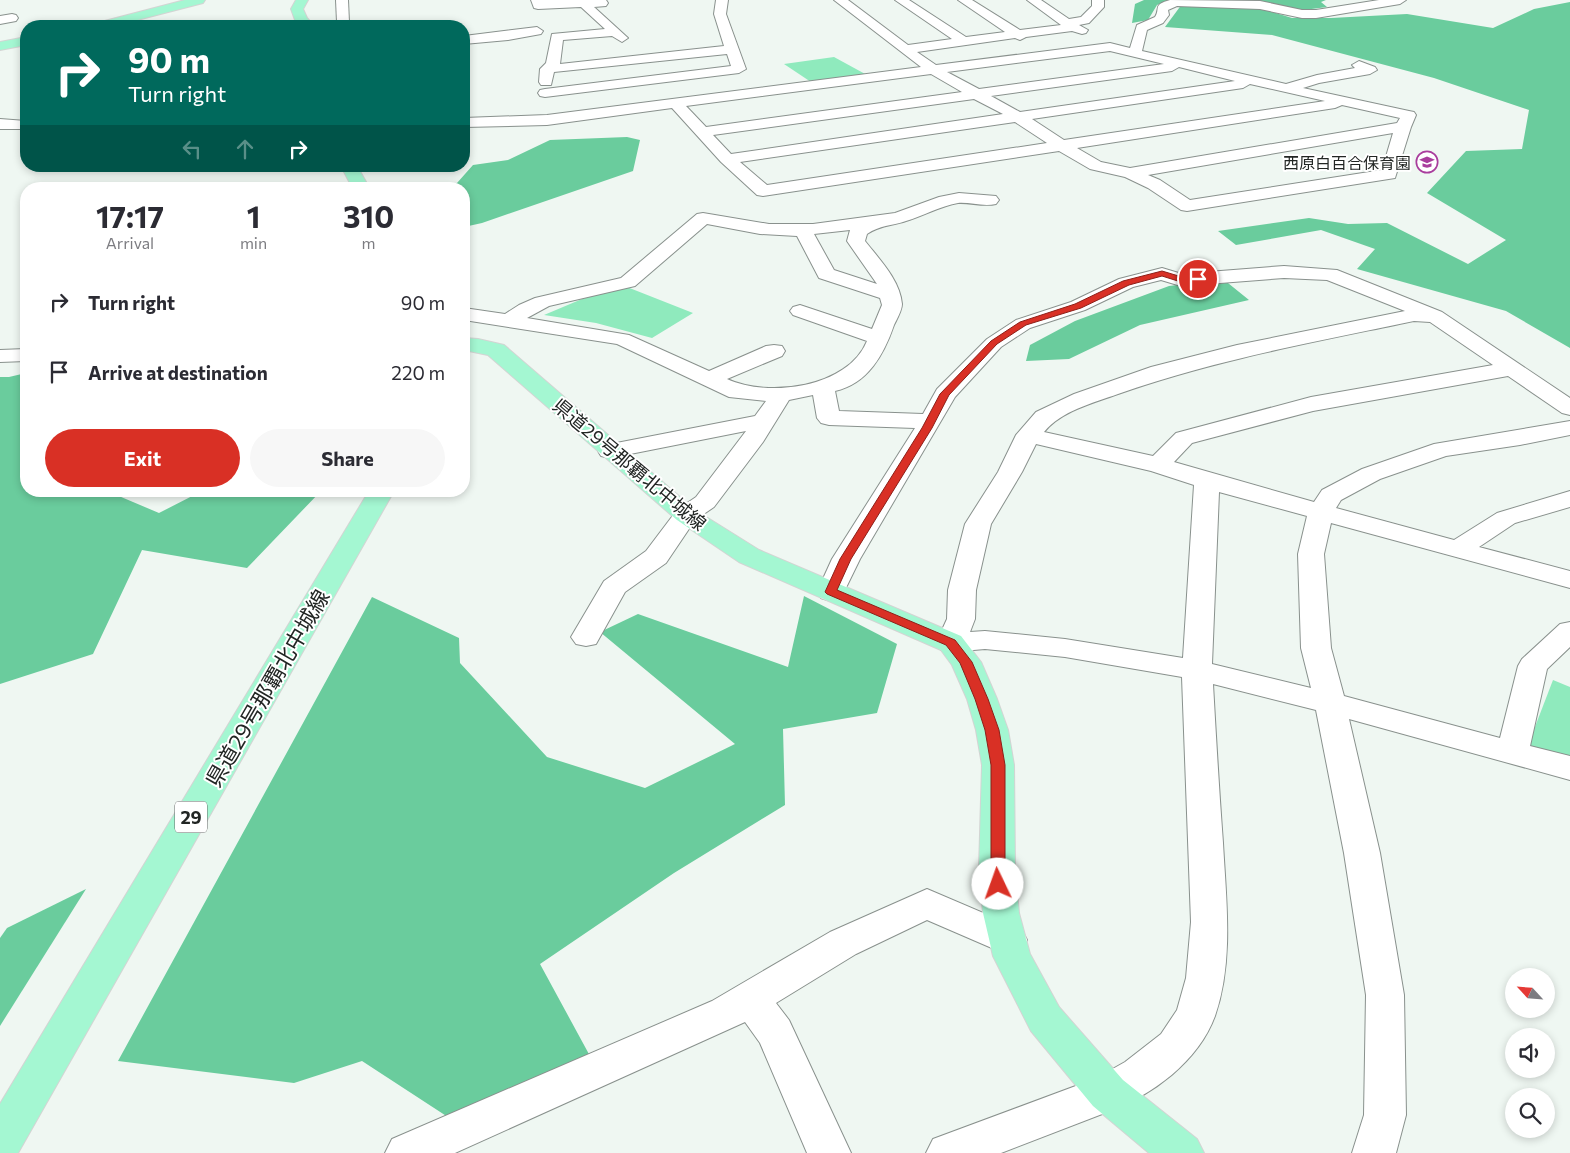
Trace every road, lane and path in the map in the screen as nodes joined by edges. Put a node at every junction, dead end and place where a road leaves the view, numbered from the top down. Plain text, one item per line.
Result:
1 (199, 0) edge
2 (302, 0) edge
3 (537, 0) edge
4 (722, 0) edge
5 (840, 0) edge
6 (901, 0) edge
7 (964, 0) edge
8 (1033, 0) edge
9 (1098, 0) edge
10 (1400, 0) edge
11 (346, 1) edge
12 (606, 2) dead end
13 (583, 3) junction
14 (124, 20) edge
15 (302, 20) edge
16 (343, 20) edge
17 (1071, 25) junction
18 (537, 31) dead end
19 (615, 32) junction
20 (1020, 36) junction
21 (470, 39) edge
22 (20, 42) edge
23 (965, 42) junction
24 (0, 46) edge
25 (1110, 47) junction
26 (907, 48) junction
27 (732, 49) junction
28 (1135, 52) junction
29 (644, 57) junction
30 (1189, 65) junction
31 (1359, 65) dead end
32 (739, 68) junction
33 (547, 69) junction
34 (935, 71) junction
35 (1257, 82) junction
36 (1288, 88) junction
37 (545, 93) junction
38 (770, 93) junction
39 (977, 94) junction
40 (1351, 102) junction
41 (677, 104) junction
42 (1020, 118) junction
43 (547, 120) junction
44 (470, 123) edge
45 (0, 124) edge
46 (20, 125) edge
47 (1403, 127) junction
48 (701, 132) junction
49 (1062, 146) junction
50 (727, 159) junction
51 (1130, 172) junction
52 (990, 200) dead end
53 (871, 224) junction
54 (803, 230) junction
55 (889, 294) junction
56 (800, 310) dead end
57 (470, 315) edge
58 (1435, 316) junction
59 (510, 320) junction
60 (879, 338) junction
61 (470, 344) edge
62 (774, 351) dead end
63 (20, 355) edge
64 (0, 356) edge
65 (1510, 369) junction
66 (708, 379) junction
67 (823, 387) junction
68 (781, 395) junction
69 (1570, 408) edge
70 (763, 421) junction
71 (930, 421) junction
72 (1570, 428) edge
73 (1028, 435) junction
74 (610, 451) junction
75 (1158, 465) junction
76 (1207, 481) junction
77 (378, 497) edge
78 (1570, 499) edge
79 (1321, 512) junction
80 (686, 515) junction
81 (1458, 549) junction
82 (1570, 580) edge
83 (831, 592) junction
84 (1570, 631) edge
85 (586, 637) dead end
86 (951, 643) junction
87 (1197, 670) junction
88 (1330, 703) junction
89 (1512, 752) junction
90 (1570, 768) edge
91 (1008, 940) junction
92 (750, 998) junction
93 (1108, 1093) junction
94 (0, 1143) edge
95 (407, 1153) edge
96 (829, 1153) edge
97 (948, 1153) edge
98 (1182, 1153) edge
99 (1374, 1153) edge

1 - 14 main road
2 - 15 main road
3 - 13 street
4 - 27 street
5 - 26 street
6 - 23 street
7 - 20 street
8 - 17 street
9 - 17 street
10 - 28 street
11 - 16 street
12 - 13 street
13 - 19 street
17 - 20 street
17 - 25 street
18 - 21 street
19 - 29 street
19 - 33 street
20 - 23 street
22 - 24 main road
23 - 26 street
25 - 28 street
25 - 34 street
26 - 34 street
27 - 29 street
27 - 32 street
28 - 30 street
29 - 33 street
30 - 35 street
30 - 39 street
31 - 36 street
32 - 37 street
32 - 38 street
33 - 37 street
34 - 38 street
34 - 39 street
35 - 36 street
35 - 42 street
36 - 40 street
37 - 43 street
38 - 41 street
39 - 42 street
39 - 48 street
40 - 47 street
40 - 49 street
41 - 43 street
41 - 48 street
42 - 49 street
42 - 50 street
43 - 44 street
45 - 46 street
47 - 51 street
47 - 51 street
48 - 50 street
49 - 50 street
49 - 51 street
52 - 53 street
53 - 54 street
53 - 55 street
54 - 55 street
54 - 59 street
55 - 60 street
56 - 60 street
57 - 59 street
58 - 65 street
58 - 71 street
58 - 73 street
59 - 66 street
60 - 67 street
61 - 74 main road, 県道29号那覇北中城線
62 - 66 street
63 - 64 street
65 - 69 street
65 - 75 street
66 - 68 street
67 - 68 street
67 - 71 street
68 - 70 street
70 - 74 street
70 - 80 street
71 - 83 street
72 - 79 street
73 - 75 street
73 - 86 street
74 - 80 main road, 県道29号那覇北中城線
75 - 76 street
76 - 79 street
76 - 87 street
77 - 94 main road, 県道29号那覇北中城線 / 29
78 - 81 street
79 - 81 street
79 - 88 street
80 - 83 main road, 県道29号那覇北中城線
80 - 85 street
81 - 82 street
83 - 86 main road, 県道29号那覇北中城線
84 - 89 street
86 - 87 street
86 - 91 main road, 県道29号那覇北中城線
87 - 88 street
87 - 93 street
88 - 89 street
88 - 99 street
89 - 90 street
91 - 92 street
91 - 93 main road, 県道29号那覇北中城線
92 - 95 street
92 - 96 street
93 - 97 street
93 - 98 main road, 県道29号那覇北中城線

